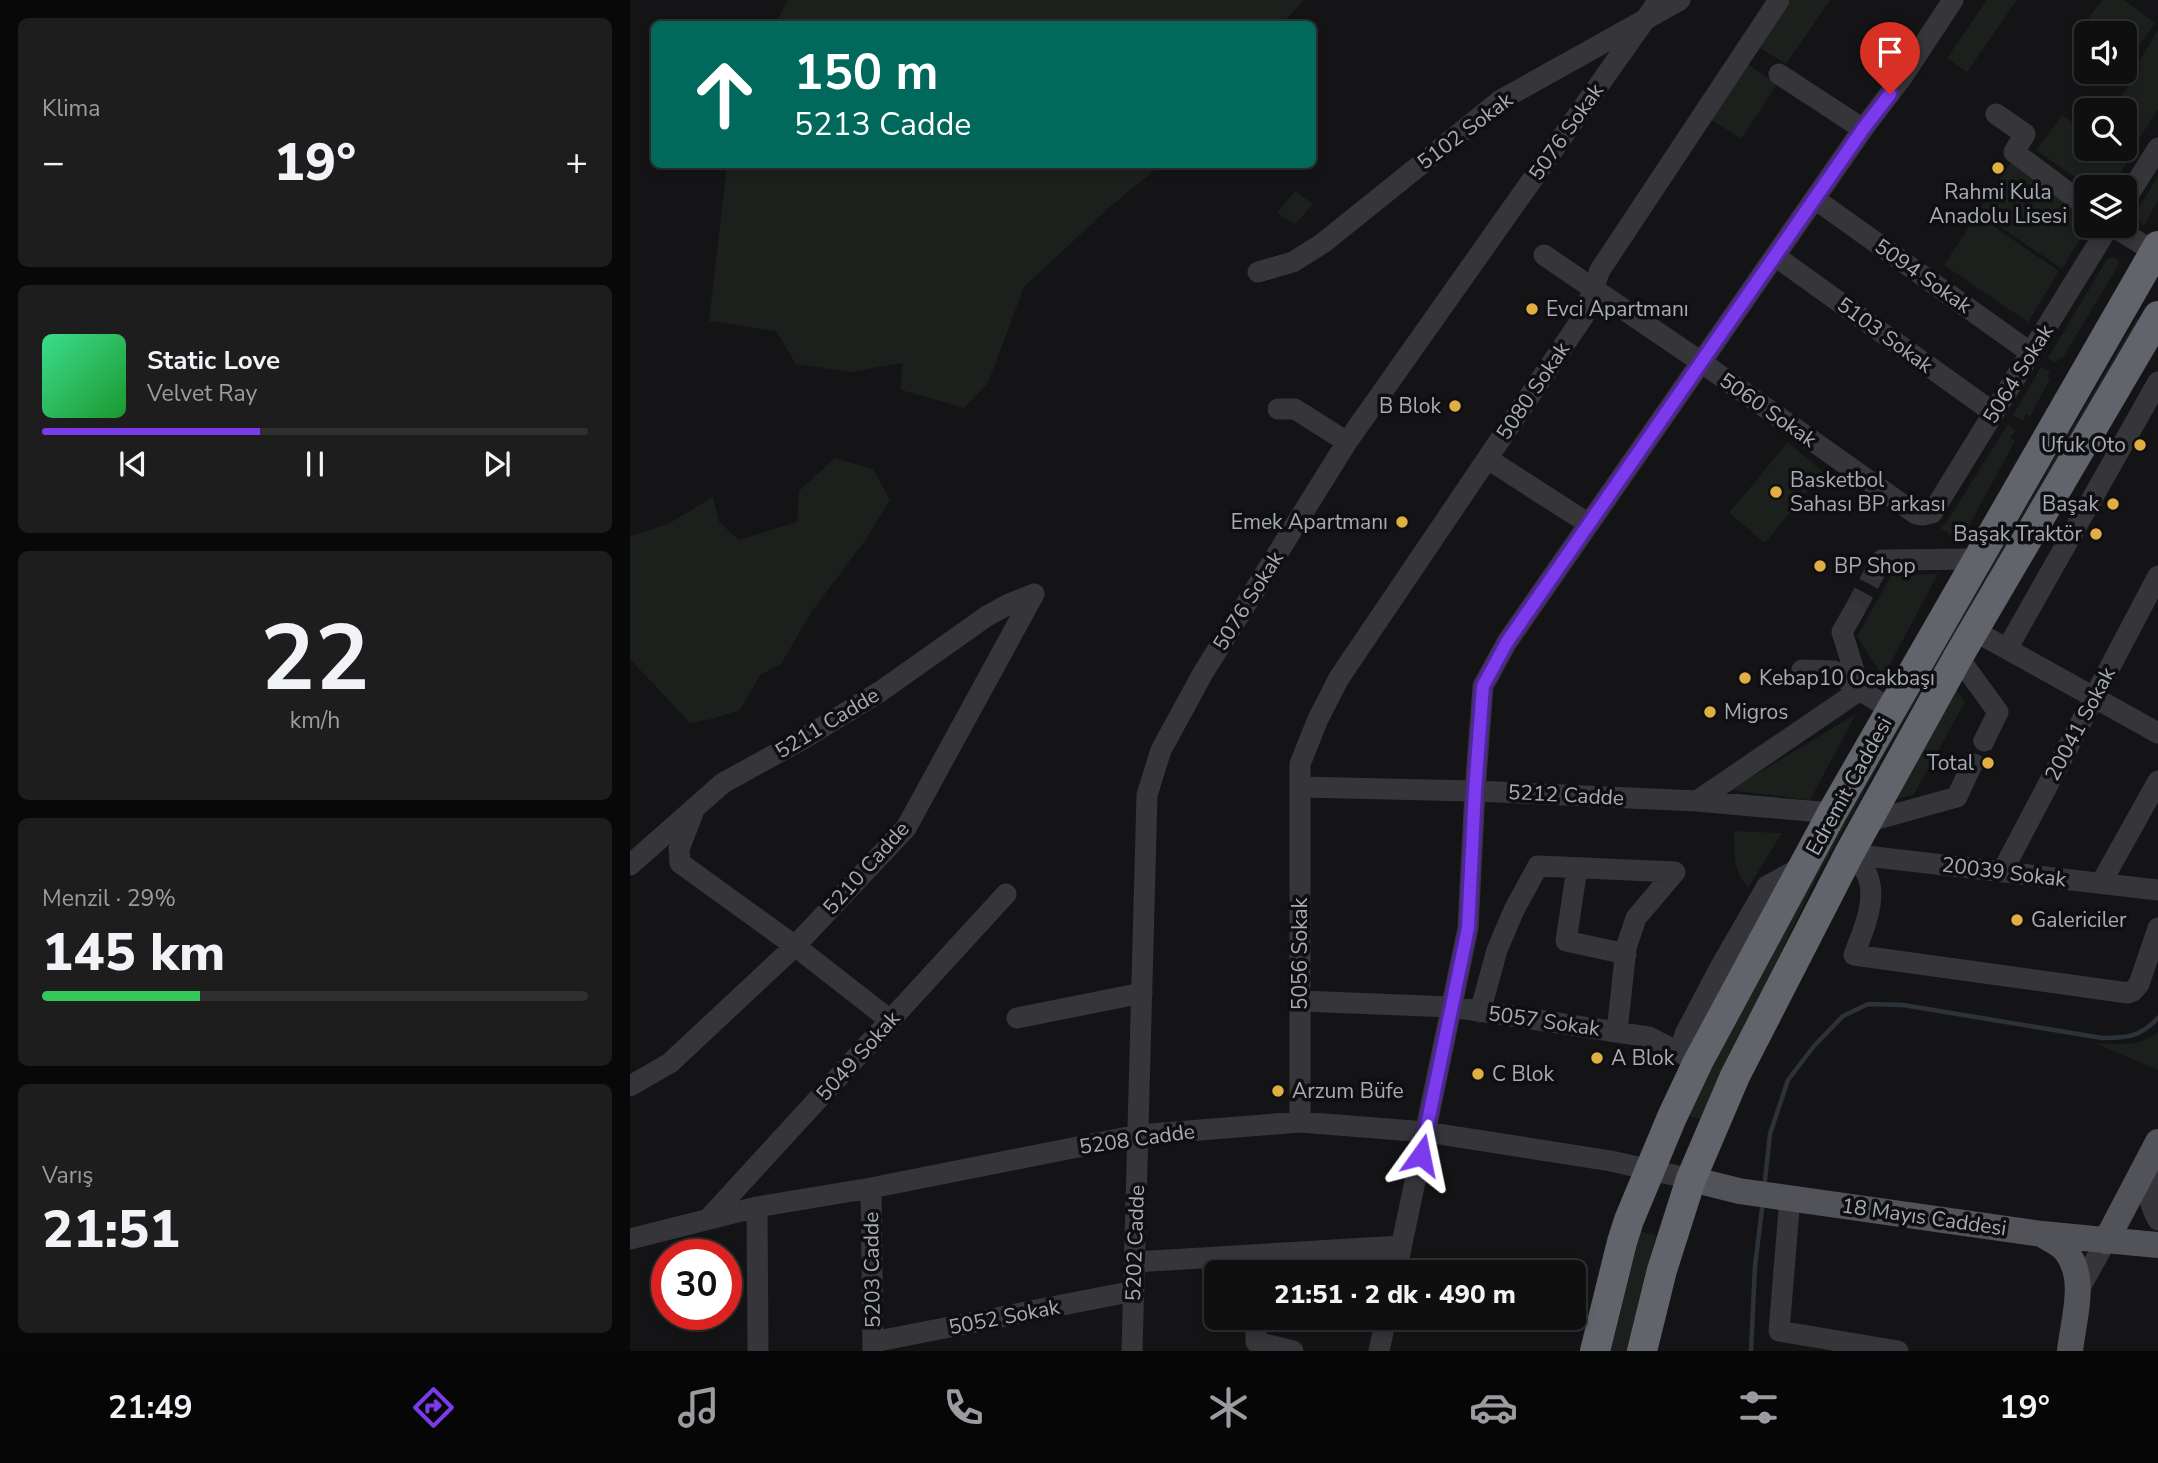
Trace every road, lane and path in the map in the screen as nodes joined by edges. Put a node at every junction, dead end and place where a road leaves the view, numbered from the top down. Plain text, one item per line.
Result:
1 (1659, 0) edge
2 (1680, 0) edge
3 (1779, 0) edge
4 (1953, 0) edge
5 (1647, 19) junction
6 (1779, 75) dead end
7 (1996, 114) dead end
8 (1863, 129) junction
9 (2158, 148) edge
10 (2137, 181) edge
11 (2074, 197) edge
12 (1815, 200) junction
13 (2103, 238) edge
14 (2134, 238) edge
15 (2156, 249) edge
16 (1544, 255) dead end
17 (1775, 256) junction
18 (1258, 272) dead end
19 (1594, 289) junction
20 (2158, 316) edge
21 (2138, 350) junction
22 (2031, 353) junction
23 (1702, 362) junction
24 (2157, 389) edge
25 (1278, 409) dead end
26 (1994, 413) junction
27 (1347, 442) junction
28 (1488, 459) junction
29 (1923, 515) joint
30 (1589, 524) junction
31 (1978, 559) junction
32 (1876, 570) tunnel mouth
33 (2158, 576) edge
34 (1034, 594) joint
35 (1854, 611) tunnel mouth
36 (1973, 630) junction
37 (2007, 649) junction
38 (1958, 657) junction
39 (1802, 670) dead end
40 (1860, 690) junction
41 (2094, 698) junction
42 (1892, 710) junction
43 (2158, 733) edge
44 (1984, 741) tunnel mouth
45 (1968, 773) tunnel mouth
46 (2158, 781) edge
47 (1300, 787) junction
48 (1475, 791) junction
49 (1696, 802) junction
50 (695, 807) junction
51 (1832, 813) junction
52 (1867, 822) junction
53 (1853, 854) junction
54 (630, 865) edge
55 (1577, 868) junction
56 (2002, 872) junction
57 (2101, 883) junction
58 (2158, 890) edge
59 (1006, 894) dead end
60 (2158, 928) edge
61 (795, 946) junction
62 (1626, 954) junction
63 (1142, 993) junction
64 (1300, 1001) junction
65 (1452, 1007) junction
66 (1480, 1012) junction
67 (1017, 1018) dead end
68 (890, 1020) junction
69 (1617, 1032) junction
70 (1688, 1058) junction
71 (630, 1086) edge
72 (1300, 1122) junction
73 (1426, 1132) junction
74 (1138, 1135) junction
75 (2154, 1149) edge
76 (1649, 1170) junction
77 (1691, 1179) junction
78 (871, 1188) junction
79 (1790, 1198) junction
80 (757, 1207) junction
81 (710, 1217) junction
82 (2158, 1220) edge
83 (2042, 1234) junction
84 (630, 1239) edge
85 (2106, 1241) junction
86 (1401, 1245) junction
87 (2158, 1245) edge
88 (1281, 1260) edge
89 (1398, 1260) edge
90 (1135, 1262) junction
91 (1204, 1263) edge
92 (2078, 1291) junction
93 (1134, 1292) junction
94 (1256, 1330) edge
95 (1383, 1330) edge
96 (1811, 1344) edge
97 (873, 1347) edge
98 (758, 1351) edge
99 (1132, 1351) edge
100 (1293, 1351) edge
101 (1379, 1351) edge
102 (1595, 1351) edge
103 (1642, 1351) edge
104 (1898, 1351) edge
105 (2070, 1351) edge

1 - 5 street, 5076 Sokak
2 - 5 street, 5102 Sokak
3 - 19 street, 5080 Sokak
4 - 8 street
5 - 18 street, 5102 Sokak
5 - 27 street, 5076 Sokak
6 - 8 street
7 - 11 street
8 - 12 street
9 - 10 street
12 - 17 street
12 - 22 street, 5094 Sokak
13 - 22 street, 5064 Sokak
14 - 15 street
15 - 31 highway, Edremit Caddesi
16 - 19 street, 5060 Sokak
17 - 23 street
17 - 26 street, 5103 Sokak
19 - 23 street, 5060 Sokak
19 - 28 street, 5080 Sokak
20 - 21 highway, Edremit Caddesi
21 - 24 street
21 - 36 highway, Edremit Caddesi
22 - 26 street, 5064 Sokak
23 - 29 street, 5060 Sokak
23 - 30 street
24 - 37 street
25 - 27 street
26 - 29 street, 5064 Sokak
27 - 63 street, 5076 Sokak
28 - 30 street
28 - 47 street, 5080 Sokak
30 - 48 street
31 - 32 street
31 - 42 highway, Edremit Caddesi
33 - 41 street, 20041 Sokak
34 - 50 street, 5211 Cadde
34 - 61 street, 5210 Cadde
35 - 40 street
36 - 37 street
36 - 38 highway, Edremit Caddesi
37 - 41 street
38 - 44 street
38 - 52 highway, Edremit Caddesi
39 - 40 street
40 - 42 street
40 - 49 street
41 - 43 street
41 - 56 street, 20041 Sokak
42 - 51 highway, Edremit Caddesi
45 - 52 street
46 - 57 street
47 - 48 street, 5212 Cadde
47 - 64 street, 5056 Sokak
48 - 49 street, 5212 Cadde
48 - 65 street
49 - 51 street, 5212 Cadde
50 - 54 street, 5211 Cadde
50 - 61 street
51 - 70 highway, Edremit Caddesi
52 - 53 highway, Edremit Caddesi
53 - 56 street, 20039 Sokak
53 - 60 street
53 - 77 highway, Edremit Caddesi
55 - 62 street
55 - 62 street
55 - 66 street
56 - 57 street, 20039 Sokak
57 - 58 street, 20039 Sokak
59 - 68 street, 5049 Sokak
61 - 68 street
61 - 71 street, 5210 Cadde
62 - 69 street
63 - 67 street
63 - 74 street, 5076 Sokak
64 - 65 street, 5057 Sokak
64 - 72 street, 5056 Sokak
65 - 66 street, 5057 Sokak
65 - 73 street
66 - 69 street, 5057 Sokak
68 - 81 street, 5049 Sokak
69 - 70 street, 5057 Sokak
70 - 76 highway, Edremit Caddesi
72 - 73 street, 5208 Cadde
72 - 74 street, 5208 Cadde
73 - 76 street, 5208 Cadde
73 - 86 street
74 - 78 street, 5208 Cadde
74 - 90 street, 5202 Cadde
75 - 82 street
75 - 85 main road
76 - 77 street, 5208 Cadde
76 - 102 highway, Edremit Caddesi
77 - 79 main road, 18 Mayıs Caddesi
77 - 103 highway, Edremit Caddesi
78 - 80 street, 5208 Cadde
78 - 97 street, 5203 Cadde
79 - 83 main road, 18 Mayıs Caddesi
79 - 96 street
80 - 81 street, 5208 Cadde
80 - 98 street
81 - 84 street, 5208 Cadde
83 - 85 main road, 18 Mayıs Caddesi
83 - 92 main road
85 - 87 main road, 18 Mayıs Caddesi
85 - 92 street
86 - 88 street
86 - 89 street
90 - 91 street
90 - 93 street, 5202 Cadde
92 - 105 main road
93 - 97 street, 5052 Sokak
93 - 99 street, 5202 Cadde
94 - 100 street
95 - 101 street
96 - 104 street

